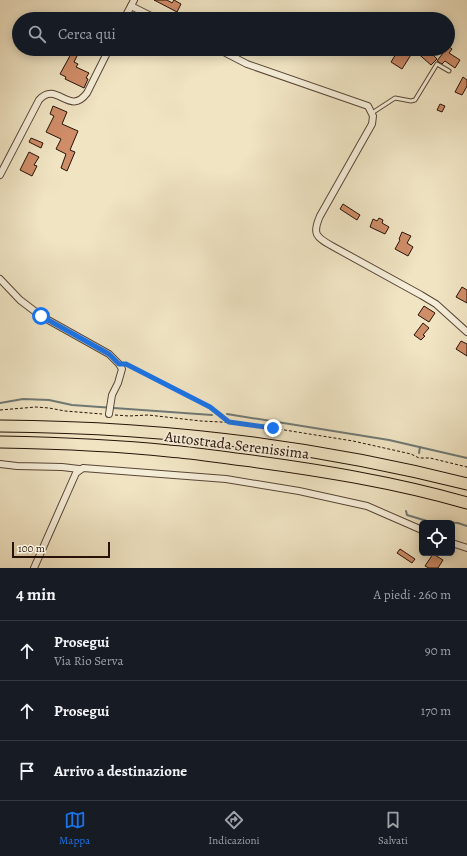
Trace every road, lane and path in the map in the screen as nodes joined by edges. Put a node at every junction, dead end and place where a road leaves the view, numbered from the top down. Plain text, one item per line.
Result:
1 (132, 3) edge
2 (128, 12) edge
3 (146, 12) edge
4 (106, 56) edge
5 (232, 56) edge
6 (449, 71) dead end
7 (372, 113) junction
8 (0, 175) edge
9 (0, 279) edge
10 (467, 332) edge
11 (119, 364) junction
12 (0, 410) edge
13 (109, 412) junction
14 (229, 422) junction
15 (0, 426) edge
16 (0, 442) edge
17 (0, 464) edge
18 (467, 467) edge
19 (79, 469) junction
20 (432, 475) junction
21 (467, 478) edge
22 (467, 484) edge
23 (454, 499) junction
24 (467, 503) edge
25 (467, 508) edge
26 (419, 529) edge
27 (455, 544) edge
28 (467, 548) edge
29 (34, 568) edge

1 - 2 street
1 - 3 street
4 - 8 street
5 - 7 street
6 - 7 lane
7 - 10 street
9 - 11 street
11 - 13 street
11 - 14 path
12 - 13 path
13 - 14 path
14 - 18 path
15 - 20 highway, Autostrada Serenissima
16 - 23 highway, Autostrada Serenissima
17 - 19 street
19 - 26 street
19 - 29 street
20 - 21 highway
20 - 22 highway, Autostrada Serenissima
23 - 24 highway, Autostrada Serenissima
23 - 25 highway
27 - 28 street

